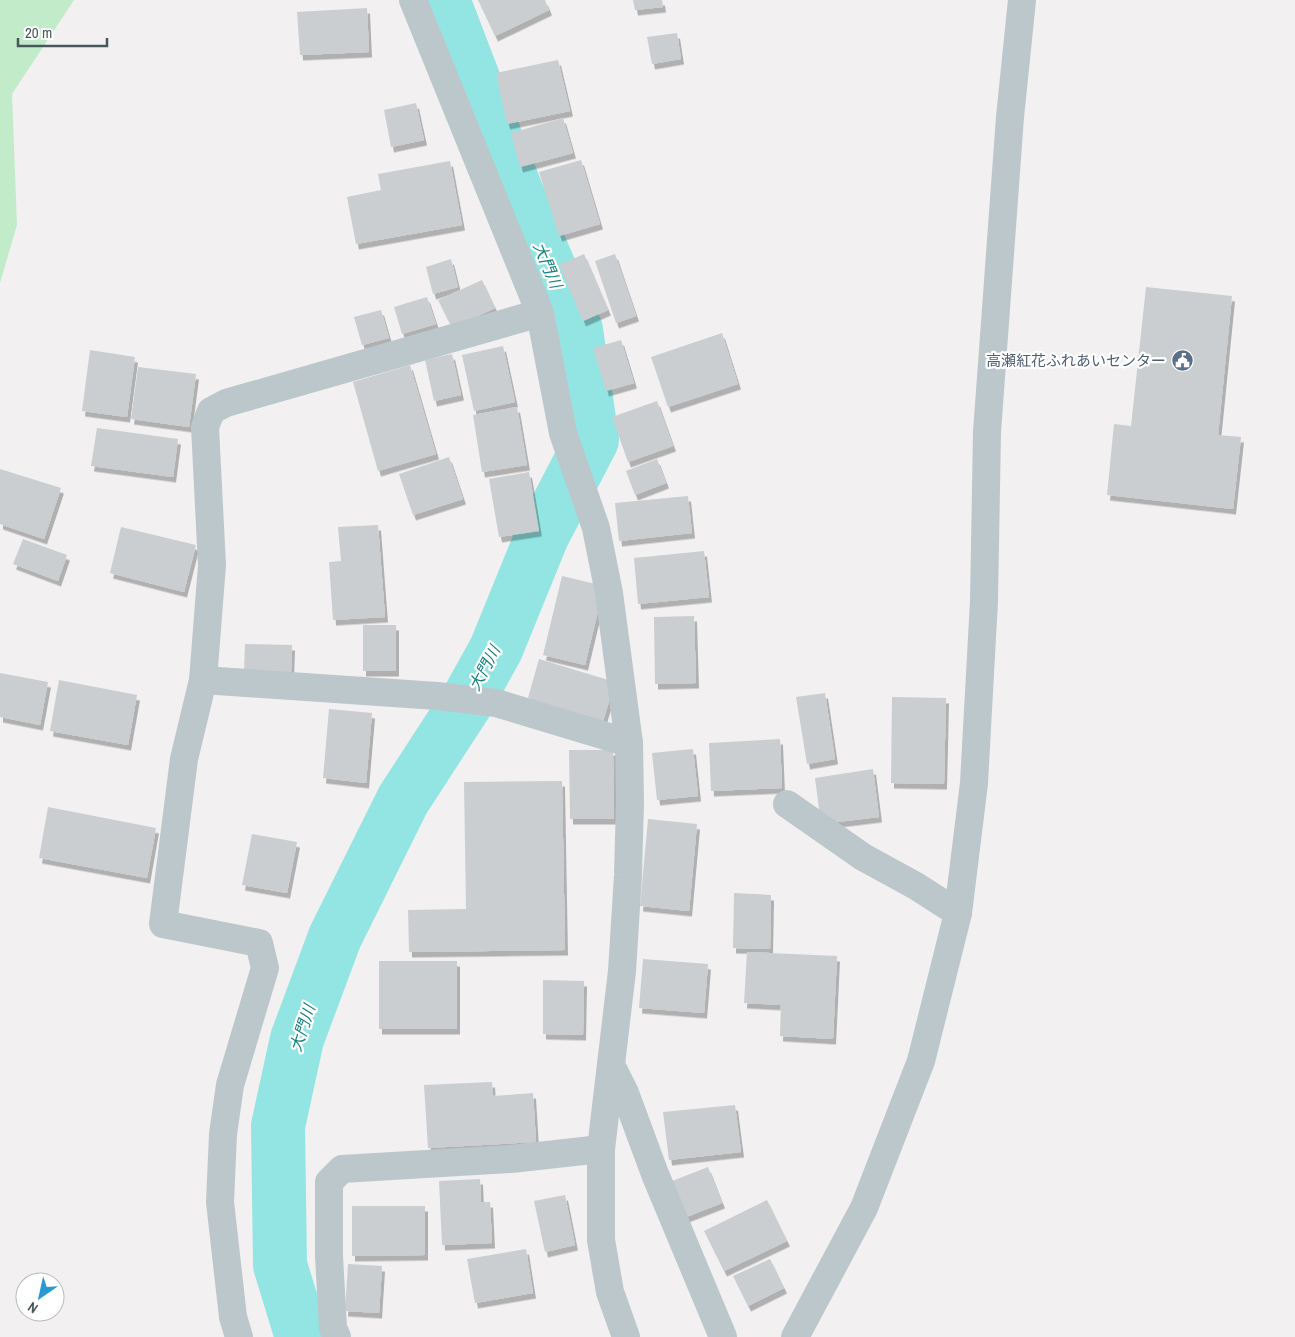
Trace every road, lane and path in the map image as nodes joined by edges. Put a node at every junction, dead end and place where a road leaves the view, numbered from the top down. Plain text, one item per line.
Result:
1 (413, 0) edge
2 (1022, 0) edge
3 (540, 312) junction
4 (203, 680) junction
5 (629, 743) junction
6 (787, 804) dead end
7 (958, 913) junction
8 (611, 1065) junction
9 (601, 1149) junction
10 (240, 1337) edge
11 (337, 1337) edge
12 (626, 1337) edge
13 (723, 1337) edge
14 (795, 1337) edge

1 - 3 street
2 - 7 street
3 - 4 street
3 - 5 street
4 - 5 street
4 - 10 street
5 - 8 street
6 - 7 street
7 - 14 street
8 - 9 street
8 - 13 street
9 - 11 street
9 - 12 street

